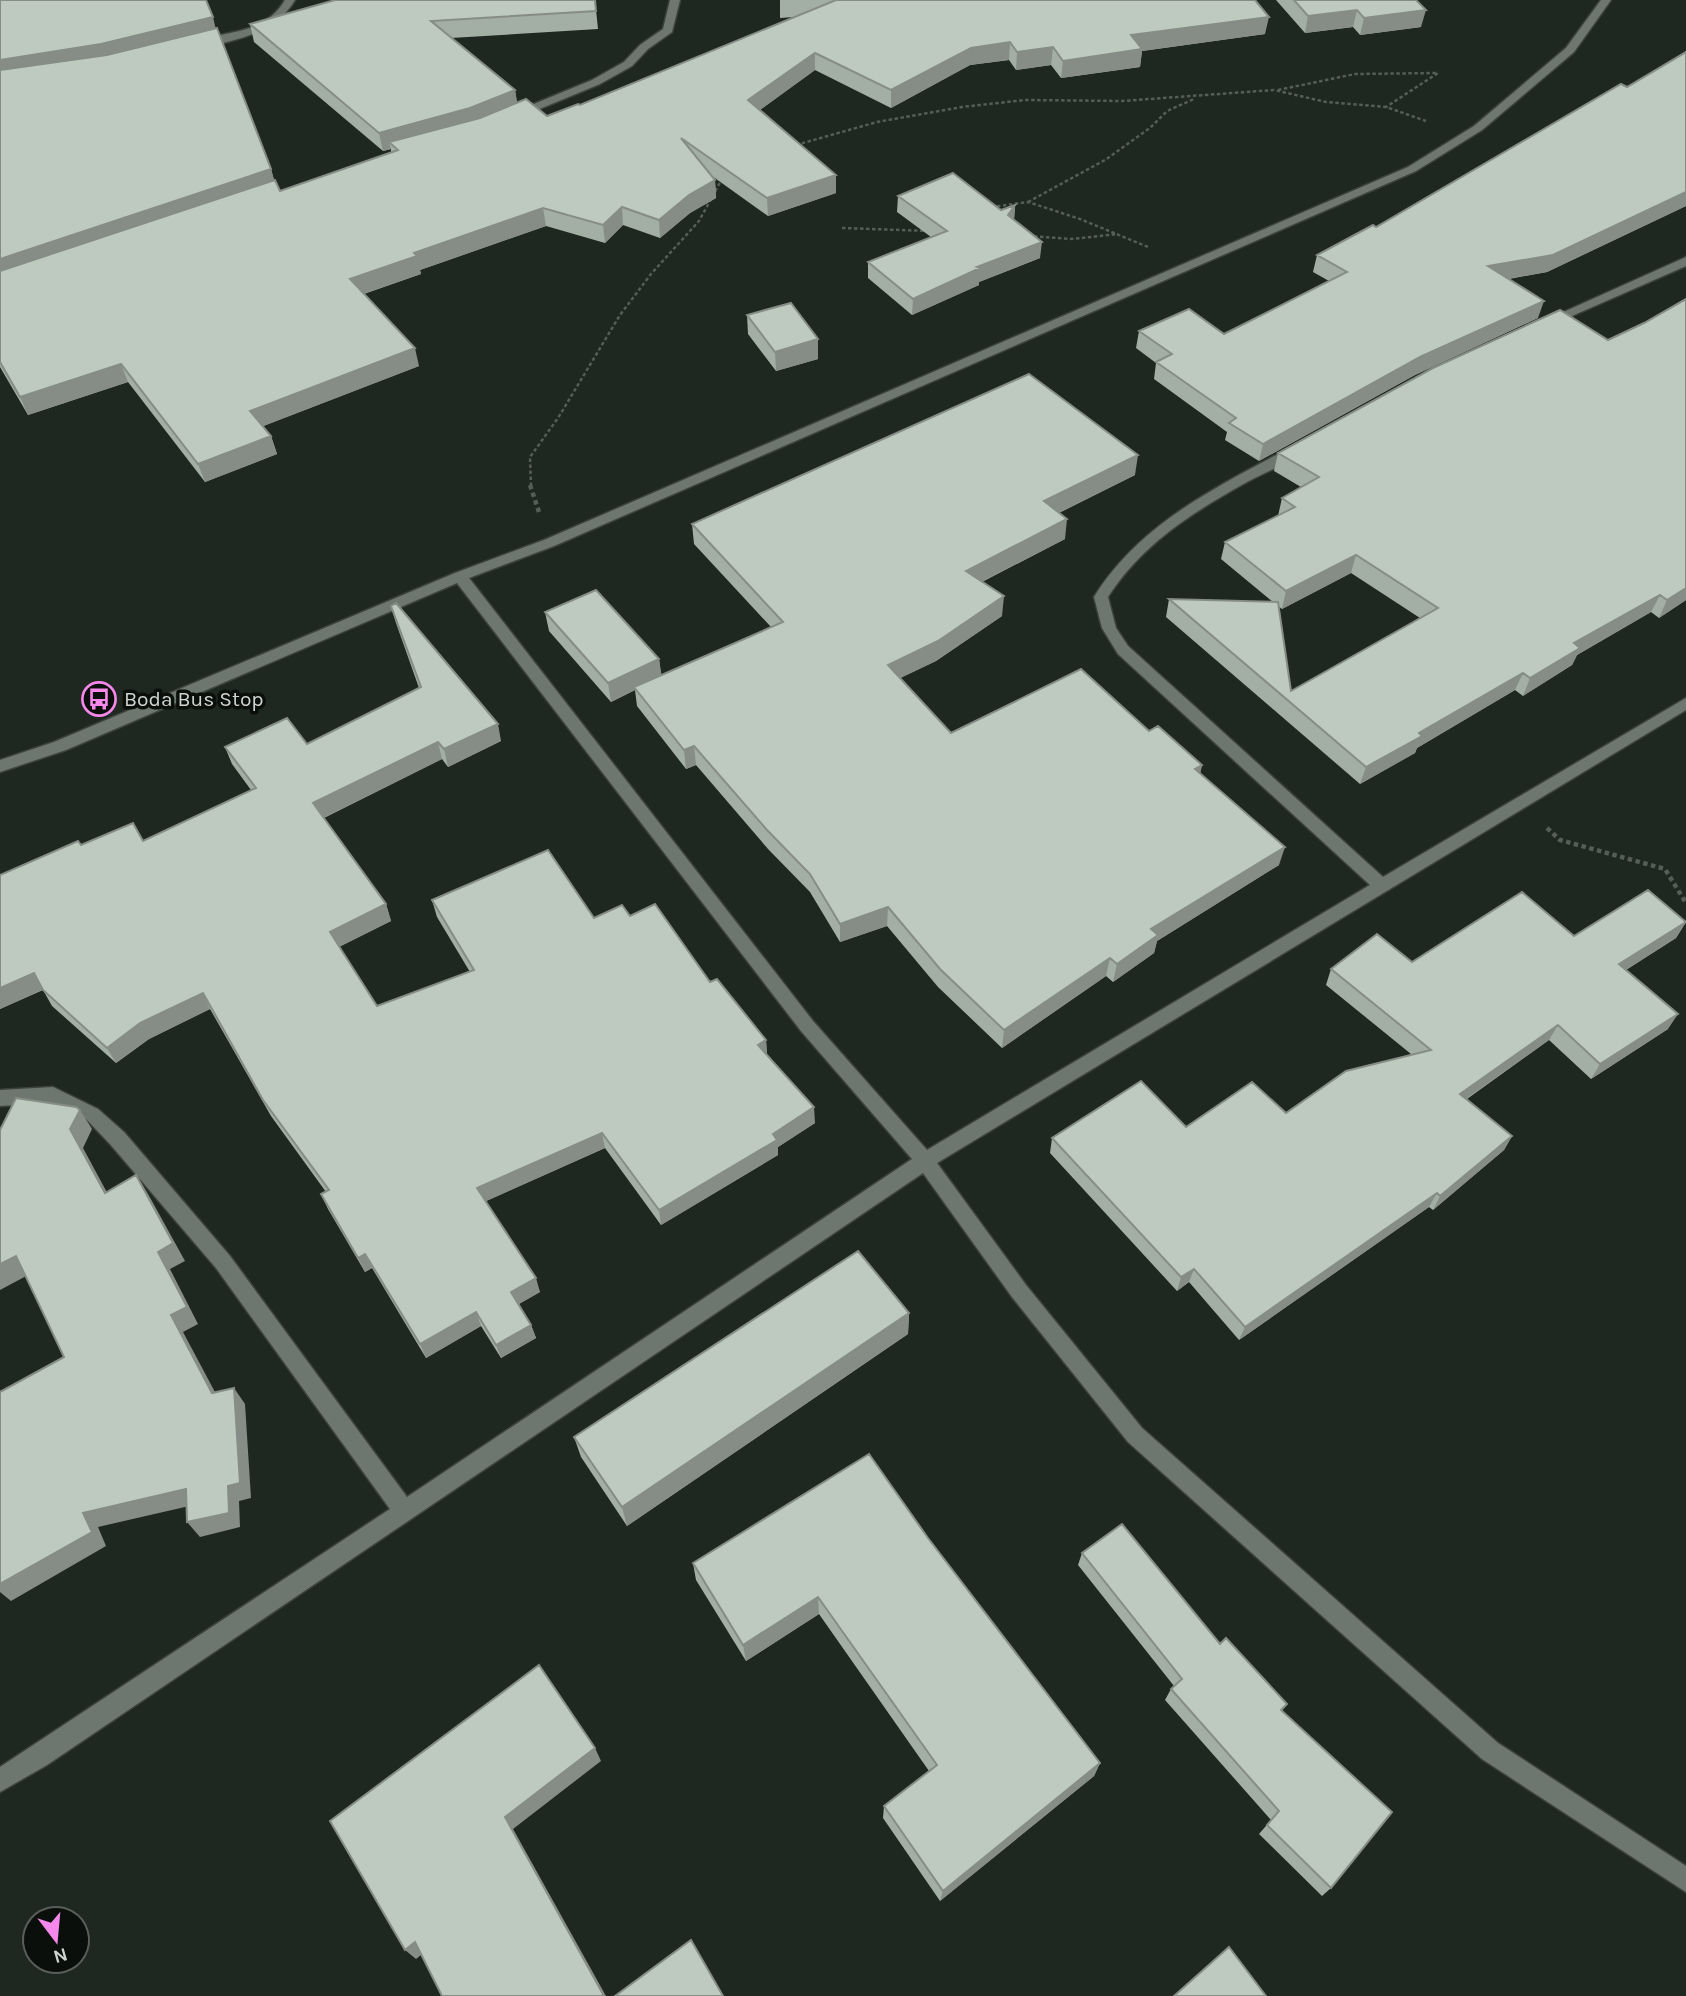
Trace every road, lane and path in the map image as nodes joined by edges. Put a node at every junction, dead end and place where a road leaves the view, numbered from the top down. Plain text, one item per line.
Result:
1 (290, 0) edge
2 (675, 0) edge
3 (1606, 0) edge
4 (184, 49) edge
5 (1274, 90) junction
6 (1198, 97) junction
7 (1386, 107) junction
8 (501, 122) edge
9 (1466, 136) junction
10 (787, 146) edge
11 (727, 169) edge
12 (1028, 202) junction
13 (986, 207) edge
14 (842, 228) dead end
15 (933, 231) edge
16 (1118, 234) junction
17 (1024, 235) edge
18 (1686, 261) edge
19 (1185, 269) junction
20 (1535, 328) edge
21 (1304, 445) edge
22 (549, 543) junction
23 (460, 576) junction
24 (1686, 703) edge
25 (0, 766) edge
26 (1521, 803) junction
27 (1383, 887) junction
28 (1686, 903) edge
29 (0, 1098) edge
30 (925, 1161) junction
31 (404, 1511) junction
32 (0, 1780) edge
33 (1686, 1880) edge

1 - 4 street
2 - 8 street
3 - 9 street
5 - 6 path
5 - 7 path
5 - 7 path
6 - 10 path
6 - 12 path
7 - 9 path
9 - 19 street
11 - 22 path
12 - 13 path
12 - 16 path
14 - 15 path
16 - 17 path
16 - 19 path
18 - 20 street
19 - 22 street
21 - 27 street
22 - 23 street
23 - 25 street
23 - 30 street
24 - 26 street
26 - 27 street
26 - 28 path
27 - 30 street
29 - 31 street
30 - 31 street
30 - 33 street
31 - 32 street

